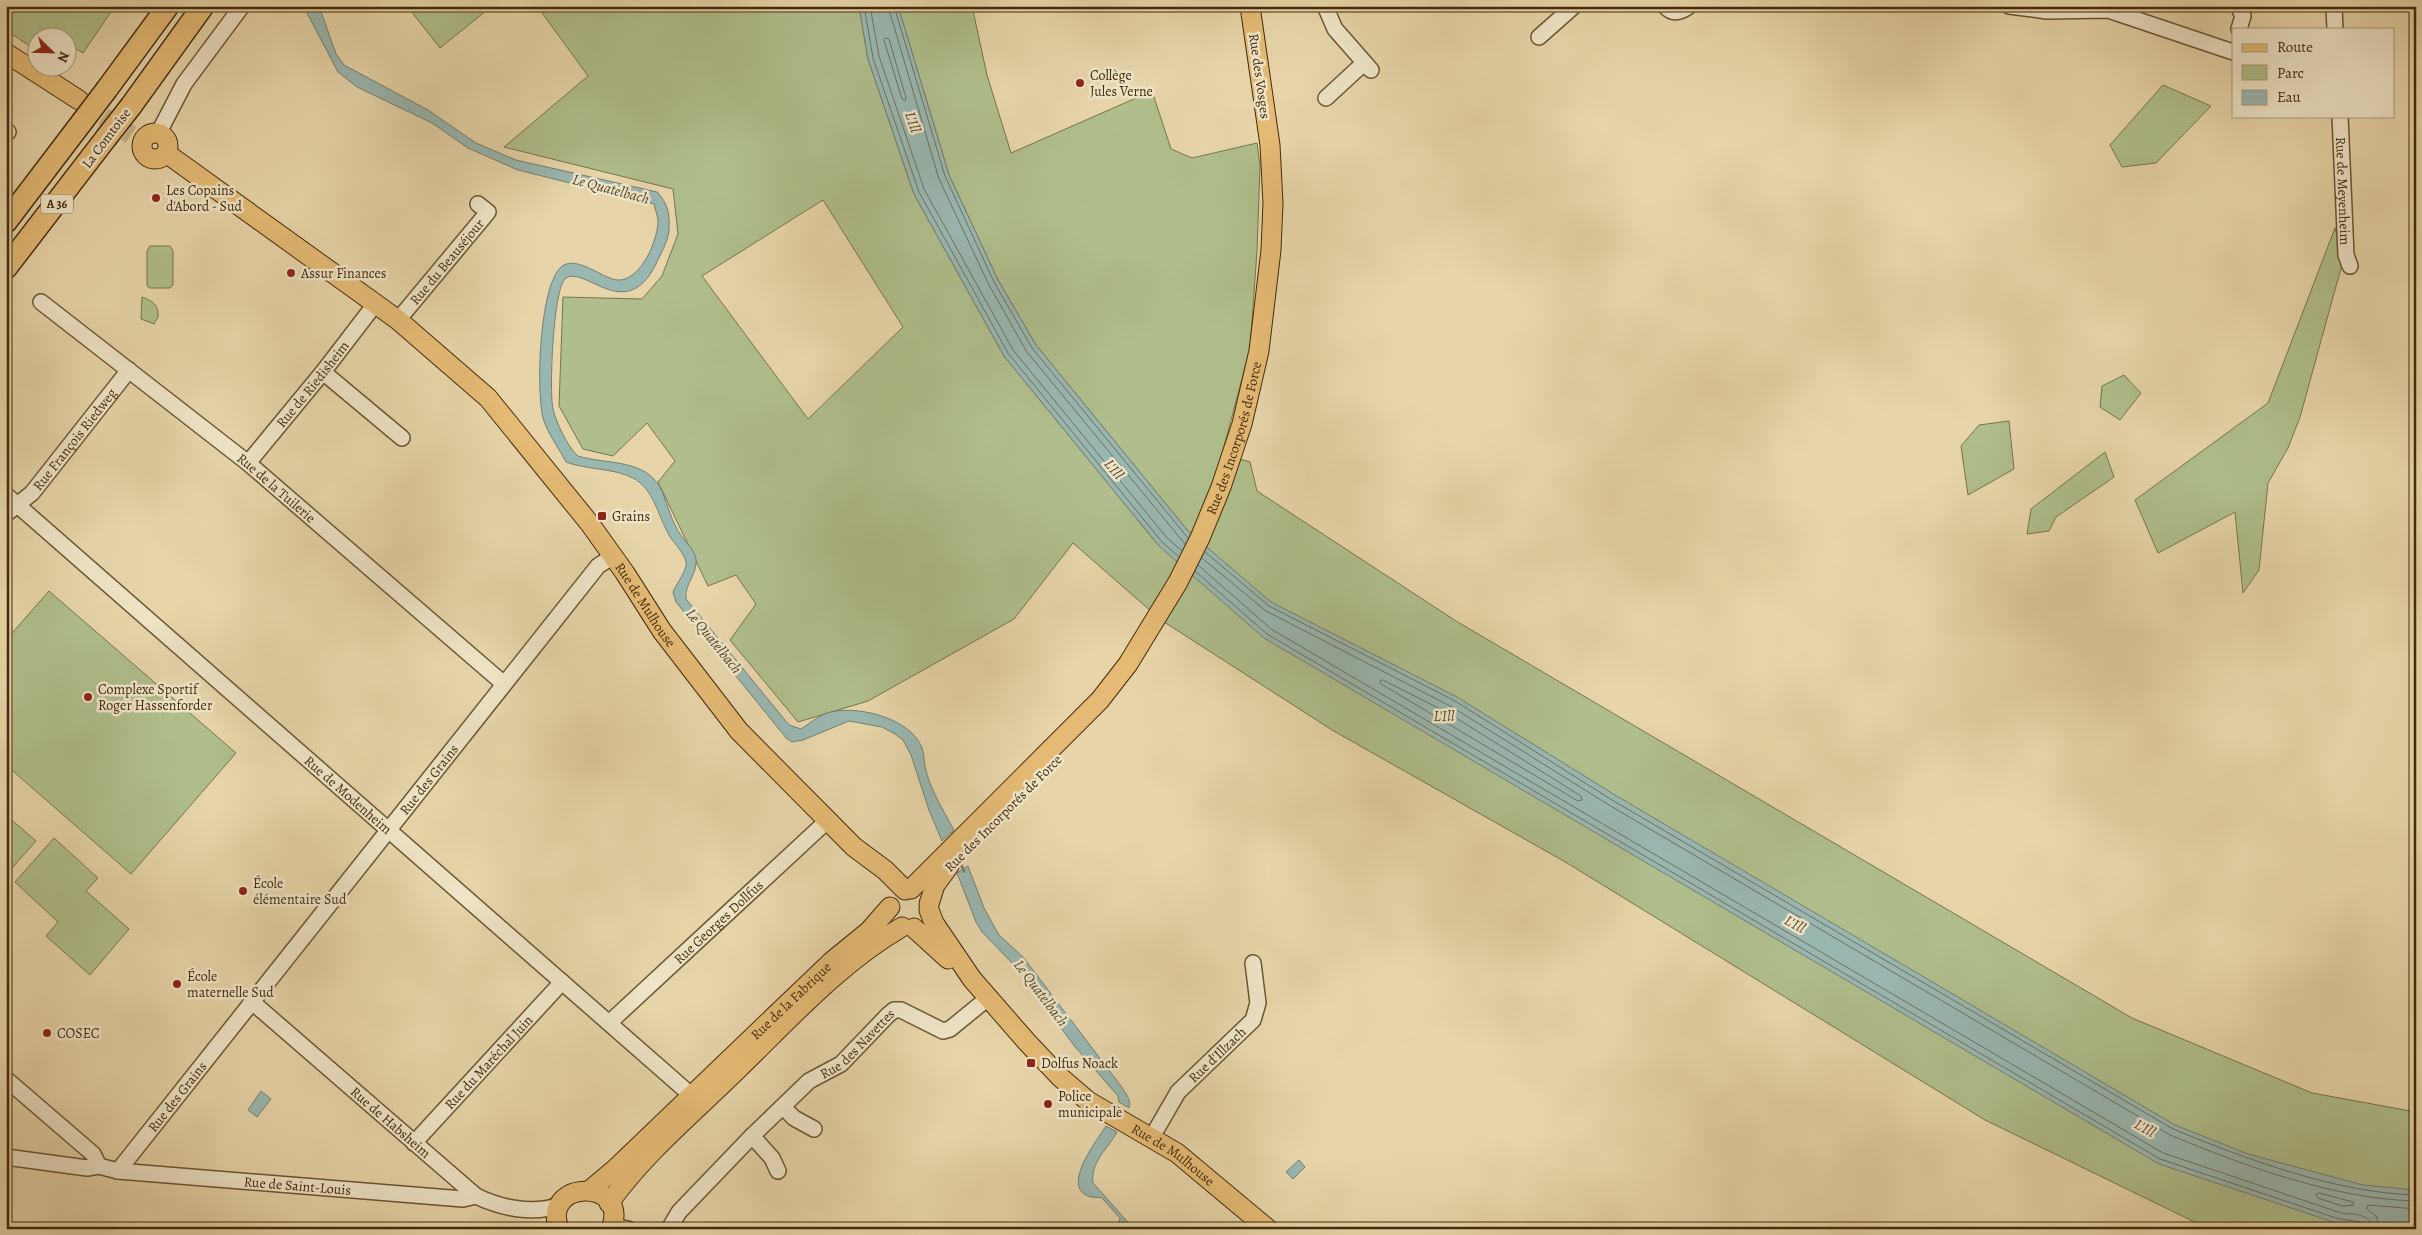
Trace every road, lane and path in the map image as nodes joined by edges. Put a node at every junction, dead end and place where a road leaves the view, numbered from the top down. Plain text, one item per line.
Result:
1 (168, 6) edge
2 (203, 6) edge
3 (242, 6) edge
4 (1250, 6) edge
5 (1325, 6) edge
6 (1574, 6) edge
7 (1665, 6) edge
8 (1690, 6) edge
9 (2009, 6) edge
10 (2334, 6) edge
11 (2029, 8) edge
12 (2239, 8) dead end
13 (2239, 28) edge
14 (2335, 28) edge
15 (1538, 37) dead end
16 (6, 40) edge
17 (2232, 50) edge
18 (6, 53) edge
19 (28, 54) edge
20 (28, 65) edge
21 (50, 78) edge
22 (60, 78) edge
23 (1326, 98) dead end
24 (2340, 118) edge
25 (144, 135) joint
26 (1270, 145) joint
27 (478, 204) dead end
28 (6, 222) edge
29 (2350, 266) dead end
30 (6, 268) edge
31 (41, 302) dead end
32 (376, 303) junction
33 (398, 320) junction
34 (129, 370) junction
35 (323, 372) junction
36 (402, 438) dead end
37 (248, 463) junction
38 (10, 504) edge
39 (613, 556) junction
40 (504, 684) junction
41 (828, 821) junction
42 (387, 830) junction
43 (947, 862) junction
44 (899, 897) junction
45 (929, 907) junction
46 (908, 927) junction
47 (1253, 964) dead end
48 (972, 979) junction
49 (562, 982) junction
50 (988, 998) junction
51 (251, 1001) junction
52 (609, 1023) junction
53 (6, 1079) edge
54 (696, 1099) junction
55 (783, 1107) junction
56 (814, 1129) dead end
57 (752, 1136) junction
58 (1152, 1137) junction
59 (414, 1143) junction
60 (6, 1158) edge
61 (98, 1166) junction
62 (118, 1171) junction
63 (778, 1171) dead end
64 (590, 1190) junction
65 (476, 1196) junction
66 (609, 1203) junction
67 (556, 1216) edge
68 (617, 1228) edge
69 (669, 1229) edge
70 (1268, 1229) edge

1 - 28 highway, La Comtoise / A 36, bridge
2 - 30 highway, La Comtoise / A 36, bridge
3 - 25 street
4 - 26 main road, Rue des Vosges
5 - 23 street
6 - 15 street
7 - 8 street
9 - 11 street
10 - 14 street
11 - 17 street
12 - 13 street
16 - 19 main road
18 - 20 main road
21 - 22 main road
24 - 29 street, Rue de Meyenheim
25 - 32 main road, Rue de Mulhouse
26 - 43 main road, Rue des Incorporés de Force
27 - 33 street, Rue du Beauséjour
31 - 34 street, Rue de la Tuilerie
32 - 33 main road, Rue de Mulhouse
32 - 35 street, Rue de Riedisheim
33 - 39 main road, Rue de Mulhouse
34 - 37 street, Rue de la Tuilerie
34 - 38 street, Rue François Riedweg
35 - 36 street
35 - 37 street, Rue de Riedisheim
37 - 40 street, Rue de la Tuilerie
38 - 42 street, Rue de Modenheim
39 - 40 street, Rue des Grains
39 - 41 main road, Rue de Mulhouse
40 - 42 street, Rue des Grains
41 - 44 main road, Rue de Mulhouse
41 - 52 street, Rue Georges Dollfus
42 - 49 street, Rue de Modenheim
42 - 51 street, Rue des Grains
43 - 44 main road, Rue des Incorporés de Force
43 - 45 main road, Rue des Incorporés de Force
44 - 45 main road
44 - 46 main road
44 - 54 main road, Rue de la Fabrique
45 - 46 main road
45 - 48 main road, Rue de Mulhouse
46 - 48 main road, Rue de Mulhouse
46 - 54 main road, Rue de la Fabrique
47 - 58 street, Rue d'Illzach
48 - 50 main road, Rue de Mulhouse
49 - 52 street, Rue de Modenheim
49 - 59 street, Rue du Maréchal Juin
50 - 55 street, Rue des Navettes
50 - 58 main road, Rue de Mulhouse
51 - 59 street, Rue de Habsheim
51 - 62 street, Rue des Grains
52 - 54 street, Rue de Modenheim
53 - 61 street
54 - 64 main road, Rue de la Fabrique
54 - 66 main road, Rue de la Fabrique
55 - 56 street
55 - 57 street, Rue des Navettes
57 - 63 street
57 - 69 street, Rue des Navettes
58 - 70 main road, Rue de Mulhouse
59 - 65 street, Rue de Habsheim
60 - 61 street, Rue de Saint-Louis
61 - 62 street, Rue de Saint-Louis
62 - 65 street, Rue de Saint-Louis
64 - 66 main road
64 - 67 main road
65 - 67 street, Rue de Habsheim
66 - 68 main road

